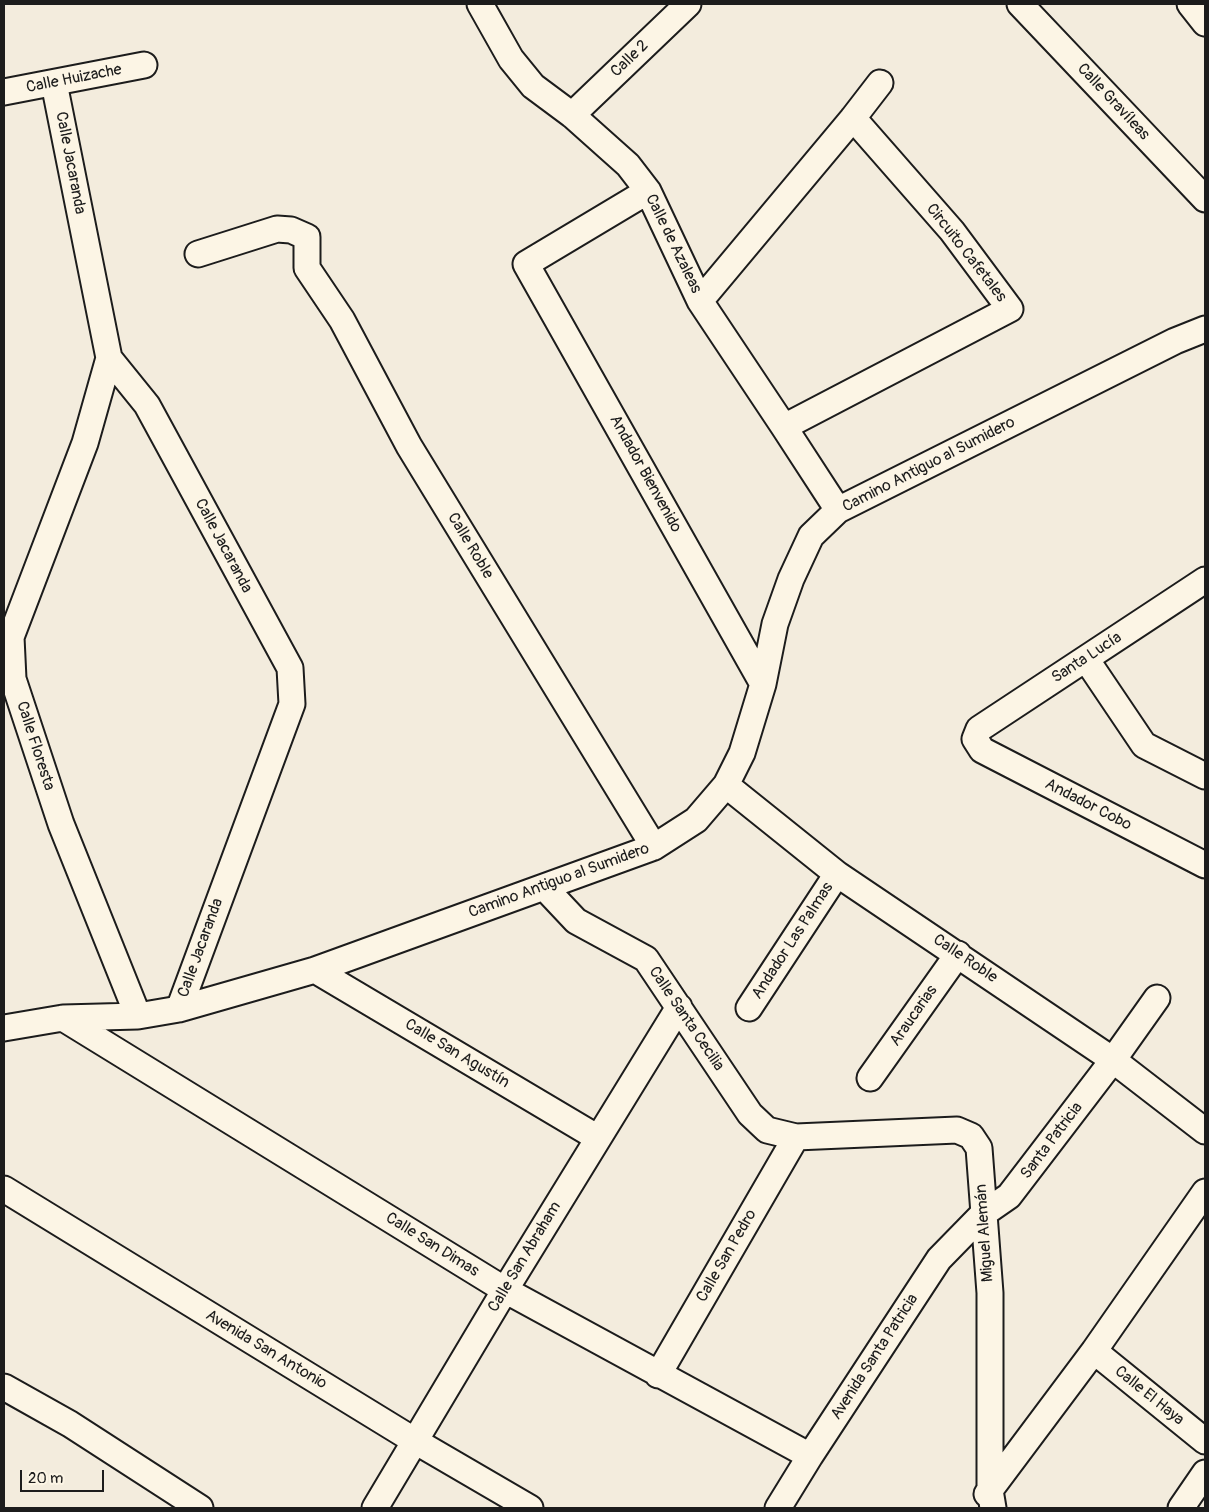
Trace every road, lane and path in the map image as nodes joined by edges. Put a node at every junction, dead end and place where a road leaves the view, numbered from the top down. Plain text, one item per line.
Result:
1 (480, 4) edge
2 (686, 4) edge
3 (1020, 4) edge
4 (1190, 4) edge
5 (1205, 23) edge
6 (144, 65) dead end
7 (880, 83) dead end
8 (54, 84) junction
9 (4, 92) edge
10 (572, 115) junction
11 (853, 118) junction
12 (648, 191) junction
13 (1205, 200) edge
14 (198, 254) dead end
15 (700, 301) junction
16 (1205, 329) edge
17 (109, 358) junction
18 (784, 427) junction
19 (838, 510) junction
20 (1205, 580) edge
21 (1086, 659) junction
22 (763, 684) junction
23 (974, 739) joint
24 (1199, 766) edge
25 (726, 786) junction
26 (654, 848) junction
27 (1205, 866) edge
28 (837, 874) junction
29 (544, 887) junction
30 (958, 954) junction
31 (315, 970) junction
32 (1158, 998) dead end
33 (679, 1007) junction
34 (749, 1008) dead end
35 (179, 1009) junction
36 (138, 1016) junction
37 (63, 1018) junction
38 (4, 1028) edge
39 (1113, 1060) junction
40 (870, 1078) dead end
41 (1205, 1131) edge
42 (796, 1137) junction
43 (598, 1138) junction
44 (4, 1189) edge
45 (1205, 1192) edge
46 (983, 1214) junction
47 (505, 1290) junction
48 (1094, 1352) junction
49 (658, 1375) junction
50 (4, 1388) edge
51 (414, 1441) junction
52 (1205, 1441) edge
53 (810, 1456) junction
54 (1205, 1473) edge
55 (986, 1502) edge
56 (200, 1508) edge
57 (375, 1508) edge
58 (530, 1508) edge
59 (778, 1508) edge
60 (1181, 1508) edge

1 - 10 street, Calle de Azaleas
2 - 10 street, Calle 2
3 - 13 street, Calle Gravíleas
4 - 5 street
6 - 8 street, Calle Huizache
7 - 11 street
8 - 9 street, Calle Huizache
8 - 17 street, Calle Jacaranda
10 - 12 street, Calle de Azaleas
11 - 15 street
11 - 18 street, Circuito Cafetales
12 - 15 street, Calle de Azaleas
12 - 22 street, Andador Bienvenido
14 - 26 street, Calle Roble
15 - 18 street, Calle de Azaleas
16 - 19 street, Camino Antiguo al Sumidero
17 - 35 street, Calle Jacaranda
17 - 36 street, Calle Floresta
18 - 19 street, Calle de Azaleas
19 - 22 street, Camino Antiguo al Sumidero
20 - 21 street, Santa Lucía
21 - 23 street, Santa Lucía
21 - 24 street
22 - 25 street, Camino Antiguo al Sumidero
23 - 27 street, Andador Cobo
25 - 26 street, Camino Antiguo al Sumidero
25 - 28 street, Calle Roble
26 - 29 street, Camino Antiguo al Sumidero
28 - 30 street, Calle Roble
28 - 34 street, Andador Las Palmas
29 - 31 street, Camino Antiguo al Sumidero
29 - 33 street, Calle Santa Cecilia
30 - 39 street, Calle Roble
30 - 40 street, Araucarias
31 - 35 street, Camino Antiguo al Sumidero
31 - 43 street, Calle San Agustín
32 - 39 street, Santa Patricia
33 - 42 street, Calle Santa Cecilia
33 - 43 street, Calle San Abraham
35 - 36 street, Camino Antiguo al Sumidero
36 - 37 street, Camino Antiguo al Sumidero
37 - 38 street, Camino Antiguo al Sumidero
37 - 47 street, Calle San Dimas
39 - 41 street, Calle Roble
39 - 46 street, Santa Patricia
42 - 46 street, Miguel Alemán
42 - 49 street, Calle San Pedro
43 - 47 street, Calle San Abraham
44 - 51 street, Avenida San Antonio
45 - 48 street
46 - 53 street, Avenida Santa Patricia
46 - 55 street, Miguel Alemán
47 - 49 street, Calle San Dimas
47 - 51 street, Calle San Abraham
48 - 52 street, Calle El Haya
48 - 55 street
49 - 53 street, Calle San Dimas
50 - 56 street
51 - 57 street, Calle San Abraham
51 - 58 street, Avenida San Antonio
53 - 59 street, Avenida Santa Patricia
54 - 60 street

